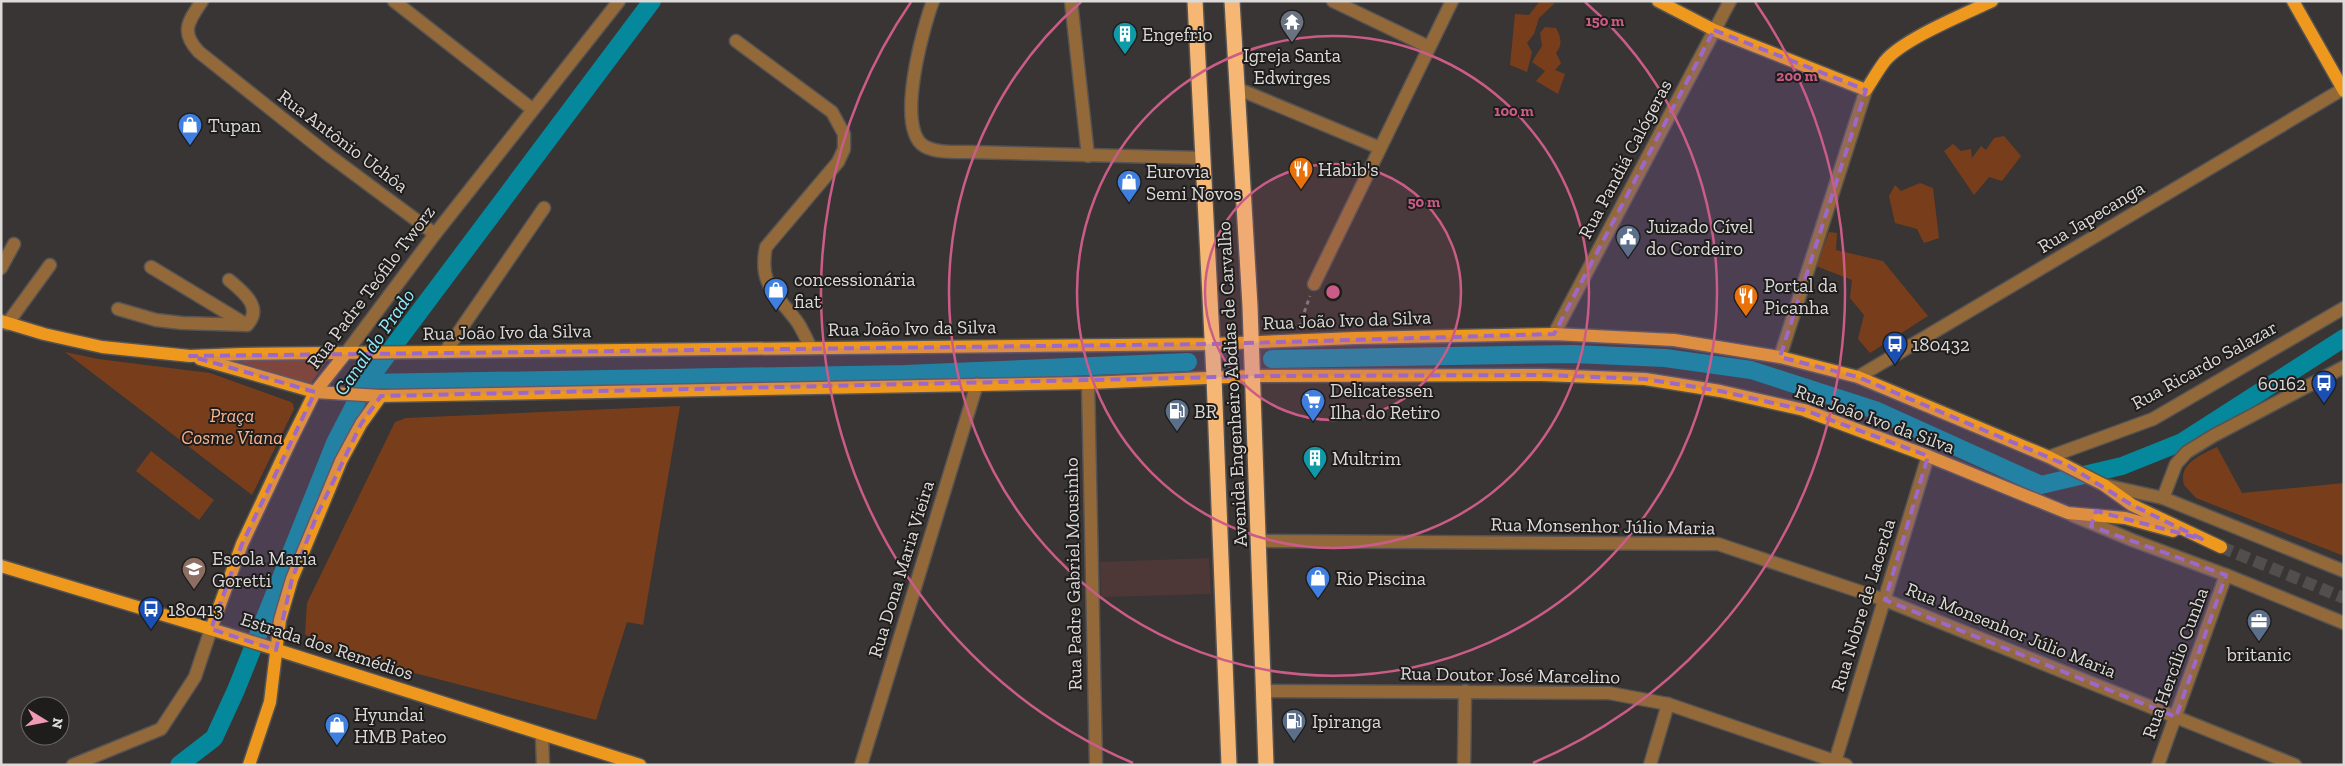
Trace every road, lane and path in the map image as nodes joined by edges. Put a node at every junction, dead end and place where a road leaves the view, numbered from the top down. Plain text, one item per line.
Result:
1 (202, 1) edge
2 (394, 1) edge
3 (619, 1) edge
4 (933, 1) edge
5 (1071, 1) edge
6 (1195, 1) edge
7 (1232, 1) edge
8 (1333, 1) edge
9 (1452, 1) edge
10 (1658, 1) edge
11 (1730, 1) edge
12 (1992, 1) edge
13 (2293, 1) edge
14 (1714, 30) junction
15 (736, 42) dead end
16 (1430, 47) junction
17 (1236, 88) junction
18 (1866, 90) junction
19 (2343, 90) edge
20 (532, 109) junction
21 (1380, 148) junction
22 (1088, 156) junction
23 (1203, 158) junction
24 (544, 208) dead end
25 (435, 234) junction
26 (14, 244) dead end
27 (50, 265) dead end
28 (151, 267) dead end
29 (1, 268) edge
30 (228, 280) dead end
31 (1314, 284) joint
32 (2344, 308) edge
33 (118, 309) dead end
34 (4, 323) edge
35 (246, 325) junction
36 (1554, 334) junction
37 (1294, 340) junction
38 (1252, 342) junction
39 (1213, 344) junction
40 (811, 348) junction
41 (444, 352) junction
42 (346, 353) junction
43 (190, 356) junction
44 (1780, 357) junction
45 (2344, 367) edge
46 (1253, 376) junction
47 (1214, 377) junction
48 (1858, 377) junction
49 (1088, 382) junction
50 (977, 384) junction
51 (315, 392) junction
52 (382, 396) junction
53 (1928, 456) junction
54 (2049, 457) junction
55 (2104, 485) junction
56 (2163, 498) junction
57 (2068, 513) junction
58 (2202, 539) junction
59 (1259, 540) junction
60 (2221, 547) tunnel mouth
61 (1, 566) edge
62 (2344, 571) edge
63 (2226, 575) junction
64 (1885, 600) junction
65 (2344, 623) edge
66 (211, 629) junction
67 (276, 650) junction
68 (1264, 691) junction
69 (1465, 691) junction
70 (1668, 704) junction
71 (2176, 717) junction
72 (542, 735) junction
73 (1838, 763) edge
74 (72, 765) edge
75 (249, 765) edge
76 (543, 765) edge
77 (640, 765) edge
78 (861, 765) edge
79 (1096, 765) edge
80 (1229, 765) edge
81 (1266, 765) edge
82 (1464, 765) edge
83 (1650, 765) edge
84 (2158, 765) edge
85 (2295, 765) edge

1 - 25 street, Rua Antônio Uchôa
2 - 20 street
3 - 20 street, Rua Padre Teófilo Tworz
4 - 22 street
5 - 22 street
6 - 23 highway, Avenida Engenheiro Abdias de Carvalho
7 - 17 highway, Avenida Engenheiro Abdias de Carvalho
8 - 16 street
9 - 16 street
10 - 14 main road
11 - 14 street, Rua Pandiá Calógeras
12 - 18 main road
13 - 19 main road
14 - 18 main road
14 - 36 street, Rua Pandiá Calógeras
15 - 40 street
16 - 21 street
17 - 21 street
17 - 38 highway, Avenida Engenheiro Abdias de Carvalho
18 - 44 street
19 - 48 street, Rua Japecanga
20 - 25 street, Rua Padre Teófilo Tworz
21 - 31 street
22 - 23 street
23 - 39 highway, Avenida Engenheiro Abdias de Carvalho
24 - 41 street
25 - 42 street, Rua Padre Teófilo Tworz
26 - 29 street
27 - 34 street
28 - 35 street
30 - 35 street
31 - 37 path
32 - 54 street, Rua Ricardo Salazar
33 - 35 street
34 - 43 main road
36 - 37 main road, Rua João Ivo da Silva
36 - 44 main road, Rua João Ivo da Silva
37 - 38 main road, Rua João Ivo da Silva
38 - 39 main road, Rua João Ivo da Silva
38 - 46 highway, Avenida Engenheiro Abdias de Carvalho
39 - 40 main road, Rua João Ivo da Silva
39 - 47 highway, Avenida Engenheiro Abdias de Carvalho
40 - 41 main road, Rua João Ivo da Silva
41 - 42 main road, Rua João Ivo da Silva
42 - 43 main road, Rua João Ivo da Silva
42 - 51 main road, Rua Padre Teófilo Tworz
43 - 51 main road, Rua João Ivo da Silva
44 - 48 main road, Rua João Ivo da Silva
45 - 56 street
46 - 47 main road, Rua João Ivo da Silva
46 - 53 main road, Rua João Ivo da Silva
46 - 59 highway, Avenida Engenheiro Abdias de Carvalho
47 - 49 main road, Rua João Ivo da Silva
47 - 80 highway, Avenida Engenheiro Abdias de Carvalho
48 - 54 main road, Rua João Ivo da Silva
49 - 50 main road, Rua João Ivo da Silva
49 - 79 street, Rua Padre Gabriel Mousinho
50 - 52 main road, Rua João Ivo da Silva
50 - 78 street, Rua Dona Maria Vieira
51 - 52 main road, Rua João Ivo da Silva
51 - 66 main road, Rua Padre Teófilo Tworz
52 - 67 main road
53 - 57 main road, Rua João Ivo da Silva
53 - 64 street, Rua Nobre de Lacerda
54 - 55 main road, Rua João Ivo da Silva
55 - 56 street, Rua João Ivo da Silva
55 - 58 main road, Rua João Ivo da Silva
56 - 62 street, Rua João Ivo da Silva
57 - 58 main road, Rua João Ivo da Silva
57 - 63 street, Rua João Ivo da Silva
58 - 60 main road
59 - 64 street, Rua Monsenhor Júlio Maria
59 - 68 highway, Avenida Engenheiro Abdias de Carvalho
61 - 66 main road, Estrada dos Remédios
63 - 65 street, Rua João Ivo da Silva
63 - 71 street, Rua Hercílio Cunha
64 - 71 street, Rua Monsenhor Júlio Maria
64 - 73 street, Rua Nobre de Lacerda
66 - 67 main road, Estrada dos Remédios
66 - 74 street
67 - 72 main road, Estrada dos Remédios
67 - 75 main road
68 - 69 street, Rua Doutor José Marcelino
68 - 81 highway, Avenida Engenheiro Abdias de Carvalho
69 - 70 street, Rua Doutor José Marcelino
69 - 82 street
70 - 73 street, Rua Doutor José Marcelino
70 - 83 street
71 - 84 street, Rua Hercílio Cunha
71 - 85 street, Rua Monsenhor Júlio Maria
72 - 76 street
72 - 77 main road, Estrada dos Remédios

